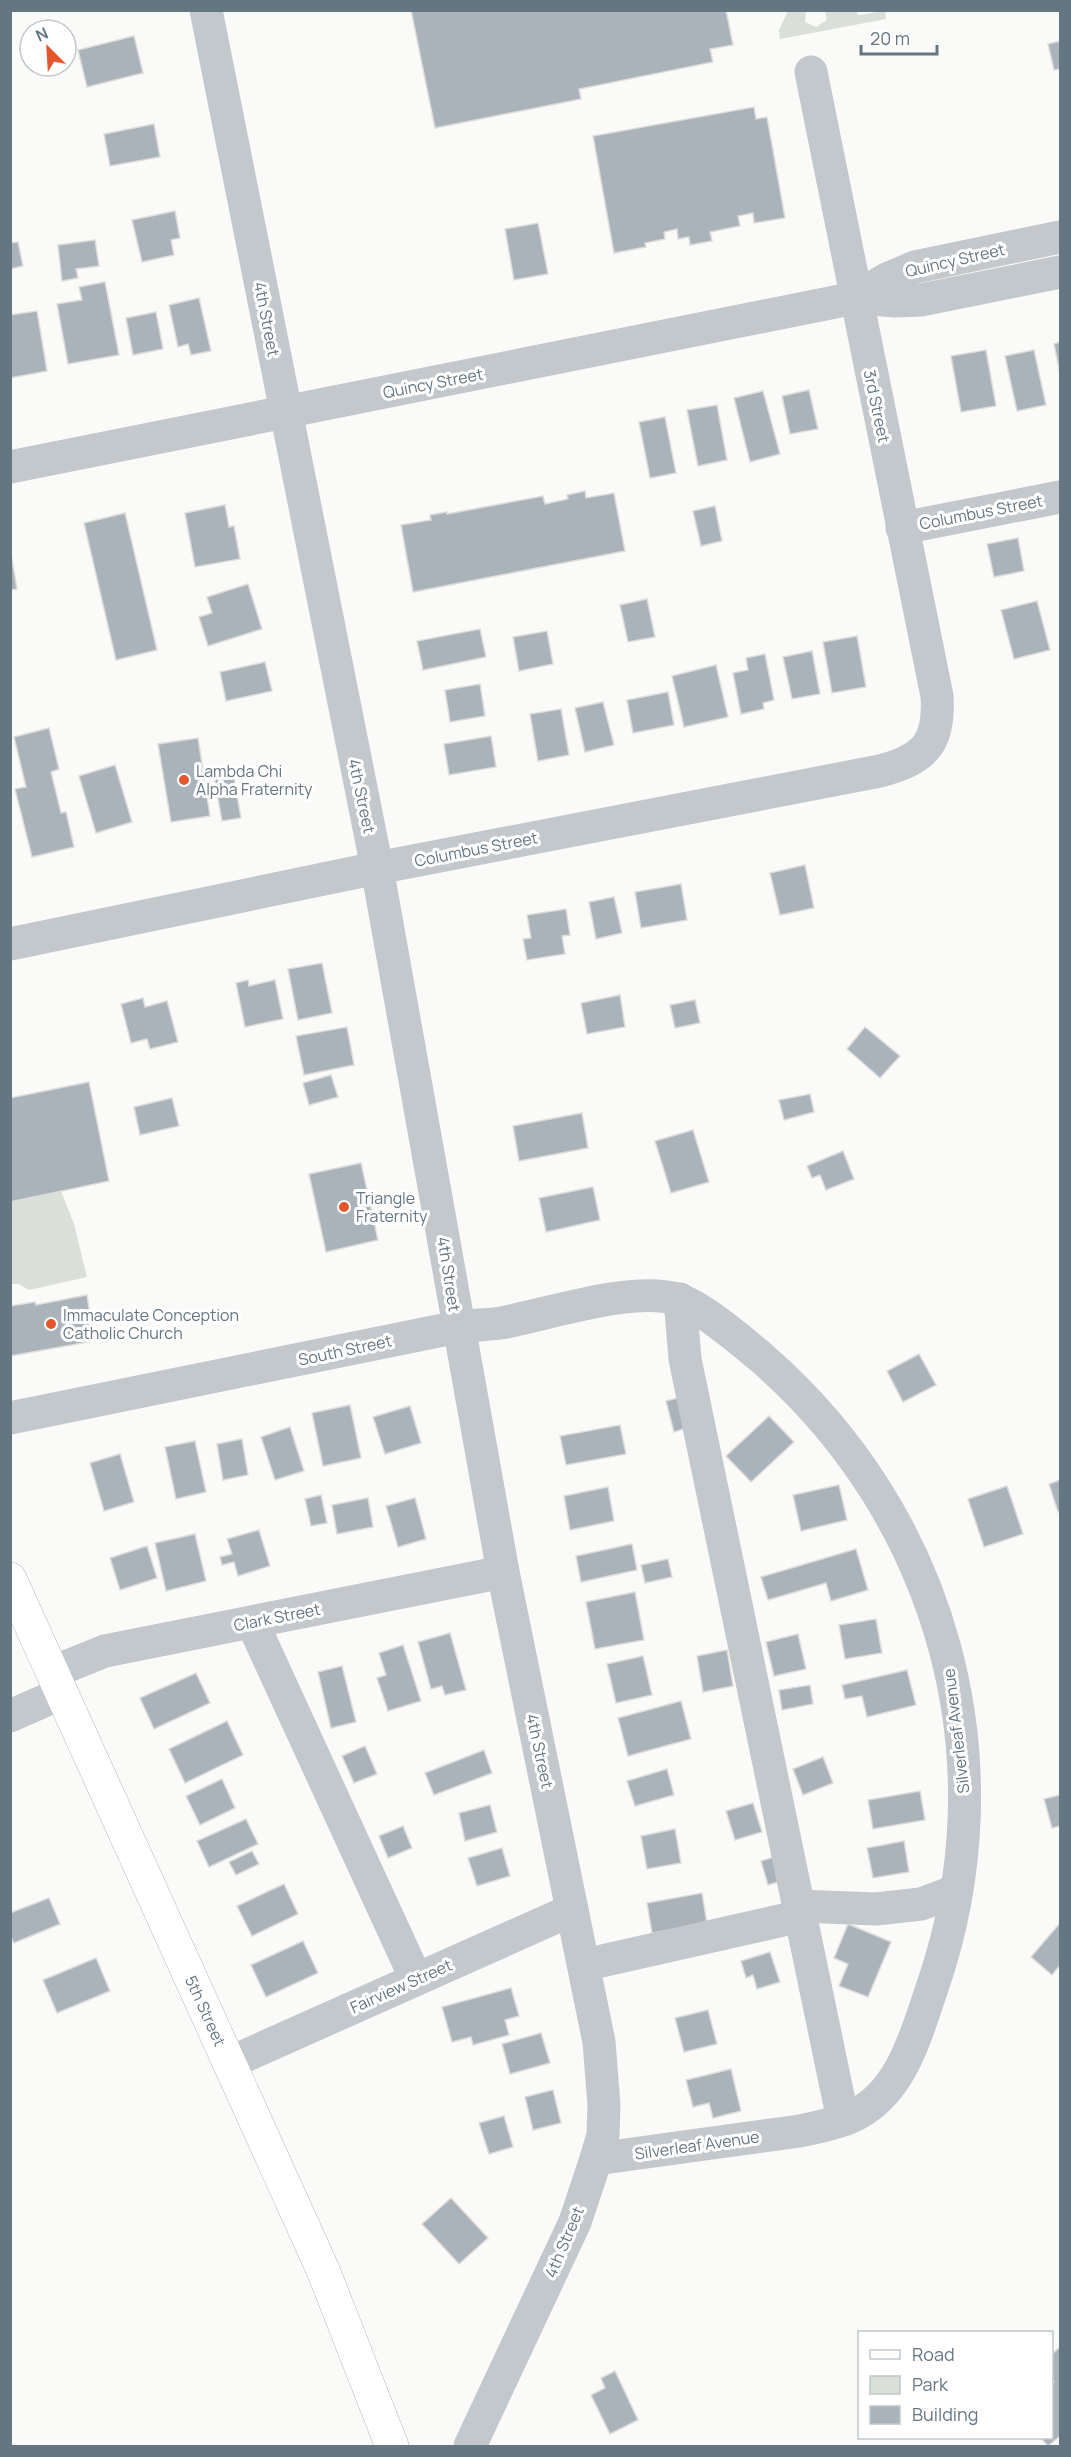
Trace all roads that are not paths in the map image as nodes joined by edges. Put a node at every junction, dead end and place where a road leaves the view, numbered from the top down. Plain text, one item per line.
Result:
1 (206, 10) edge
2 (811, 72) dead end
3 (1060, 237) edge
4 (1060, 272) edge
5 (855, 298) junction
6 (285, 413) junction
7 (10, 467) edge
8 (1060, 497) edge
9 (902, 528) junction
10 (933, 739) joint
11 (377, 868) junction
12 (10, 944) edge
13 (680, 1299) junction
14 (458, 1327) junction
15 (10, 1418) edge
16 (503, 1572) junction
17 (10, 1579) edge
18 (252, 1622) junction
19 (58, 1683) junction
20 (10, 1716) edge
21 (956, 1891) junction
22 (573, 1910) junction
23 (800, 1911) junction
24 (584, 1965) junction
25 (416, 1979) junction
26 (230, 2063) junction
27 (843, 2120) junction
28 (596, 2159) junction
29 (392, 2446) edge
30 (470, 2446) edge

1 - 6 street, 4th Street
2 - 5 street, 3rd Street
3 - 5 street, Quincy Street
4 - 5 street, Quincy Street
5 - 6 street, Quincy Street
5 - 9 street, 3rd Street
6 - 7 street, Quincy Street
6 - 11 street, 4th Street
8 - 9 street, Columbus Street
9 - 10 street, 3rd Street
10 - 11 street, Columbus Street
11 - 12 street, Columbus Street
11 - 14 street, 4th Street
13 - 14 street, South Street
13 - 21 street, Silverleaf Avenue
13 - 23 street
14 - 15 street, South Street
14 - 16 street, 4th Street
16 - 18 street, Clark Street
16 - 22 street, 4th Street
17 - 19 main road, 5th Street
18 - 19 street, Clark Street
18 - 25 street
19 - 20 street, Clark Street
19 - 26 main road, 5th Street
21 - 23 street
21 - 27 street, Silverleaf Avenue
22 - 24 street, 4th Street
22 - 25 street, Fairview Street
23 - 24 street
23 - 27 street
24 - 28 street, 4th Street
25 - 26 street, Fairview Street
26 - 29 main road, 5th Street
27 - 28 street, Silverleaf Avenue
28 - 30 street, 4th Street

